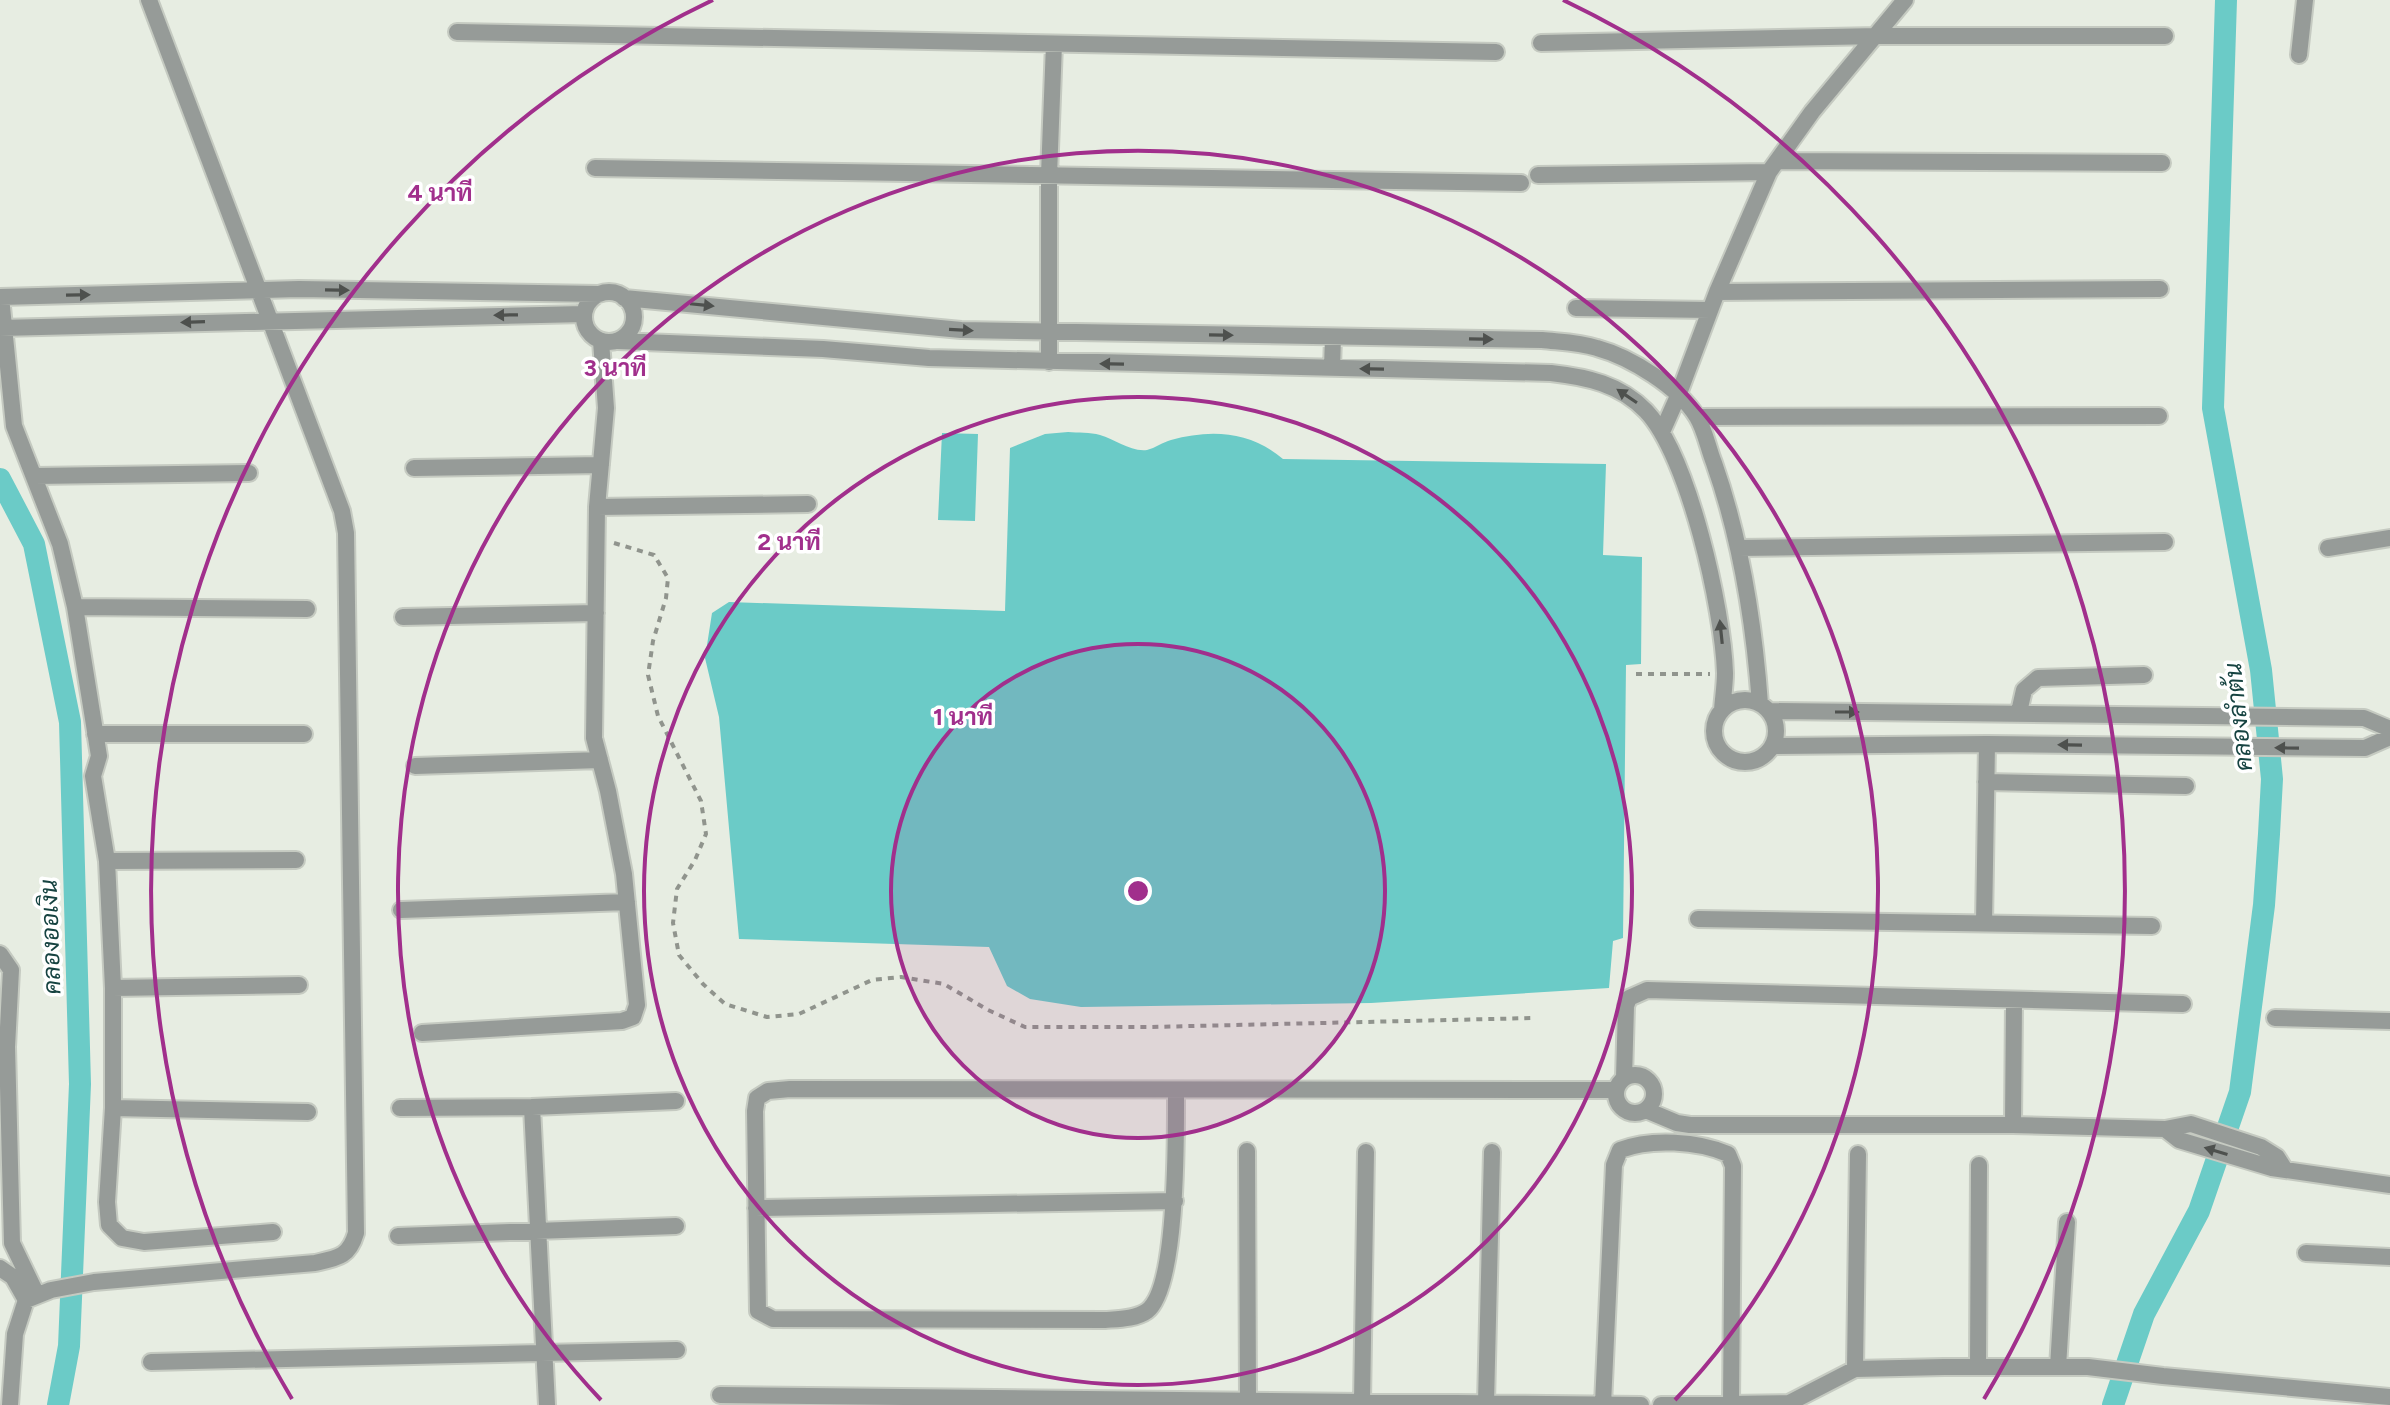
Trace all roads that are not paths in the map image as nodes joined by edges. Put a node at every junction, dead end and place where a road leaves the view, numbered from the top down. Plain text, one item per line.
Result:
1 (149, 0) edge
2 (1905, 0) edge
3 (2305, 0) edge
4 (457, 32) dead end
5 (1878, 36) junction
6 (2165, 36) dead end
7 (1541, 43) dead end
8 (1054, 44) junction
9 (1496, 52) dead end
10 (2299, 55) dead end
11 (2162, 163) dead end
12 (1773, 166) junction
13 (595, 168) dead end
14 (1049, 175) junction
15 (1538, 175) dead end
16 (1521, 183) dead end
17 (2160, 289) dead end
18 (259, 290) junction
19 (1717, 292) junction
20 (599, 294) junction
21 (0, 297) edge
22 (624, 298) junction
23 (1576, 308) dead end
24 (1710, 310) junction
25 (584, 314) junction
26 (271, 320) junction
27 (1, 328) edge
28 (1048, 333) junction
29 (1333, 337) junction
30 (610, 341) junction
31 (1049, 362) junction
32 (1332, 368) junction
33 (1678, 396) junction
34 (2159, 416) dead end
35 (1697, 417) junction
36 (1662, 432) junction
37 (601, 465) junction
38 (414, 468) dead end
39 (249, 473) dead end
40 (35, 476) junction
41 (808, 504) dead end
42 (597, 507) junction
43 (2390, 538) edge
44 (2165, 542) dead end
45 (1738, 548) junction
46 (2328, 548) dead end
47 (75, 607) junction
48 (307, 609) dead end
49 (596, 613) junction
50 (403, 617) dead end
51 (2144, 675) dead end
52 (1764, 707) junction
53 (1722, 710) junction
54 (2019, 712) junction
55 (2109, 714) junction
56 (2390, 729) edge
57 (95, 734) junction
58 (304, 734) dead end
59 (2390, 737) edge
60 (1987, 744) junction
61 (2110, 745) junction
62 (1772, 746) junction
63 (600, 760) junction
64 (415, 766) dead end
65 (1986, 782) junction
66 (2186, 786) dead end
67 (296, 860) dead end
68 (107, 861) junction
69 (627, 902) junction
70 (401, 910) dead end
71 (1698, 919) dead end
72 (1984, 923) junction
73 (2152, 926) dead end
74 (0, 954) edge
75 (299, 985) dead end
76 (113, 988) junction
77 (2014, 1002) junction
78 (2183, 1004) dead end
79 (2275, 1018) dead end
80 (2390, 1021) edge
81 (422, 1033) dead end
82 (1620, 1084) junction
83 (1176, 1091) junction
84 (676, 1101) dead end
85 (532, 1107) junction
86 (113, 1108) junction
87 (400, 1108) dead end
88 (1646, 1110) junction
89 (308, 1112) dead end
90 (2013, 1125) junction
91 (2165, 1129) junction
92 (1247, 1151) dead end
93 (1366, 1152) dead end
94 (1492, 1152) dead end
95 (1858, 1154) dead end
96 (2257, 1155) junction
97 (1979, 1165) dead end
98 (2390, 1185) edge
99 (1175, 1201) junction
100 (756, 1208) junction
101 (2067, 1222) dead end
102 (676, 1226) dead end
103 (539, 1230) junction
104 (273, 1232) dead end
105 (398, 1236) dead end
106 (6, 1243) edge
107 (2306, 1253) dead end
108 (2390, 1257) edge
109 (0, 1268) edge
110 (38, 1295) junction
111 (677, 1350) dead end
112 (546, 1354) junction
113 (151, 1362) dead end
114 (1978, 1367) junction
115 (2058, 1367) junction
116 (1855, 1369) junction
117 (720, 1395) dead end
118 (2390, 1397) edge
119 (1248, 1400) junction
120 (1362, 1402) junction
121 (1486, 1403) junction
122 (1603, 1404) edge
123 (1731, 1404) edge
124 (10, 1405) edge
125 (547, 1405) edge
126 (1641, 1405) edge
127 (1661, 1405) edge

1 - 18 street
2 - 5 street
3 - 10 street
4 - 8 street
5 - 6 street
5 - 7 street
5 - 12 street
8 - 9 street
8 - 14 street
11 - 12 street
12 - 15 street
12 - 19 street
13 - 14 street
14 - 16 street
14 - 28 street
17 - 19 street
18 -> 20 street
21 -> 18 street
18 - 26 street
19 - 24 street
20 - 22 street
20 - 25 street
21 - 27 street
22 -> 28 street
22 - 30 street
23 - 24 street
24 - 33 street
25 -> 26 street
25 - 30 street
26 -> 27 street
26 - 110 street
27 - 40 street
28 -> 29 street
28 - 31 street
29 - 32 street
29 -> 33 street
30 - 31 street
30 - 37 street
32 -> 31 street
36 -> 32 street
33 - 35 street
33 - 36 street
34 - 35 street
35 - 45 street
53 -> 36 street
37 - 38 street
37 - 42 street
39 - 40 street
40 - 47 street
41 - 42 street
42 - 49 street
43 - 46 street
44 - 45 street
45 - 52 street
47 - 48 street
47 - 57 street
49 - 50 street
49 - 63 street
51 - 54 street
52 - 53 street
52 -> 54 street
52 - 62 street
53 - 62 street
54 - 55 street
55 - 56 street
55 - 61 street
57 - 58 street
57 - 68 street
59 -> 61 street
61 -> 60 street
60 - 62 street
60 - 65 street
63 - 64 street
63 - 69 street
65 - 66 street
65 - 72 street
67 - 68 street
68 - 76 street
69 - 70 street
69 - 81 street
71 - 72 street
72 - 73 street
74 - 106 street
75 - 76 street
76 - 86 street
77 - 78 street
77 - 82 street
77 - 90 street
79 - 80 street
82 - 83 street
82 - 88 street
82 - 88 street
83 - 99 street
83 - 100 street
84 - 85 street
85 - 87 street
85 - 103 street
86 - 89 street
86 - 104 street
88 - 90 street
90 - 91 street
96 -> 91 street
91 - 96 street
92 - 119 street
93 - 120 street
94 - 121 street
95 - 116 street
96 - 98 street
97 - 114 street
99 - 100 street
99 - 100 street
101 - 115 street
102 - 103 street
103 - 105 street
103 - 112 street
106 - 110 street
107 - 108 street
109 - 110 street
110 - 124 street
111 - 112 street
112 - 113 street
112 - 125 street
114 - 115 street
114 - 116 street
115 - 118 street
116 - 123 street
117 - 119 street
119 - 120 street
120 - 121 street
121 - 122 street
122 - 123 street
122 - 126 street
123 - 127 street

